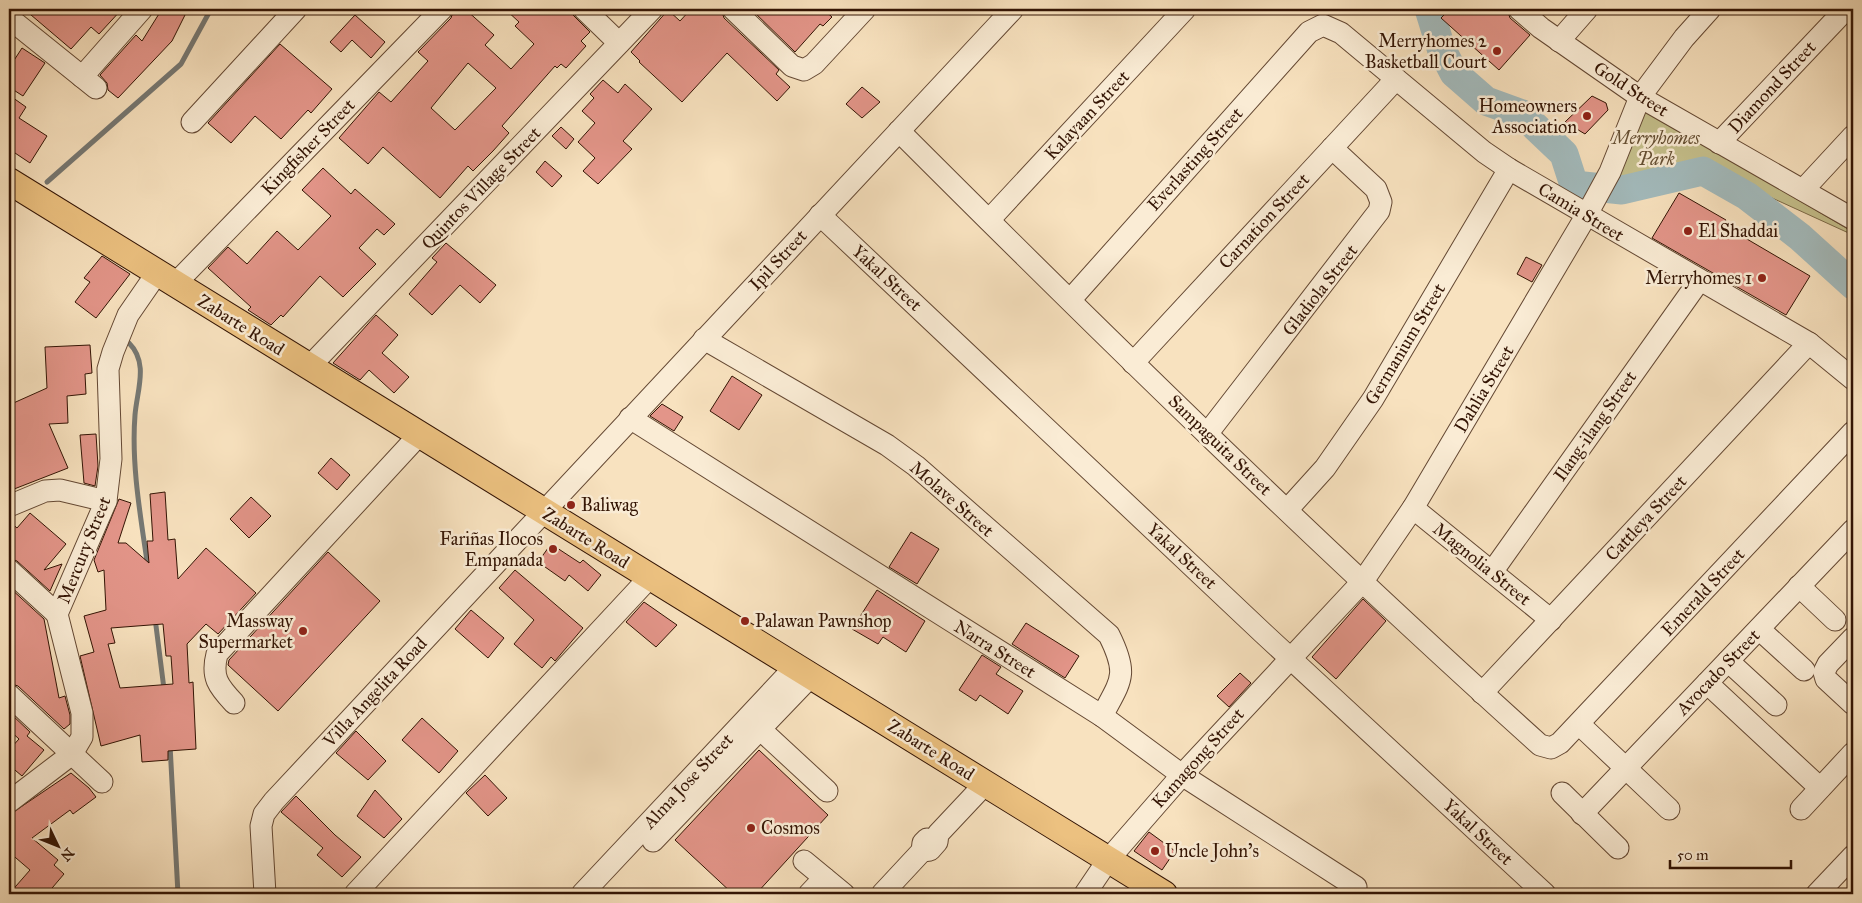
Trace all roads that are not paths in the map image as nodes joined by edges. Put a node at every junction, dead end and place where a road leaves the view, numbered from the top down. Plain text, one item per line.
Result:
1 (142, 9) edge
2 (296, 9) edge
3 (442, 9) edge
4 (584, 9) edge
5 (652, 9) edge
6 (733, 9) edge
7 (865, 9) edge
8 (1013, 9) edge
9 (1184, 9) edge
10 (1519, 9) edge
11 (1587, 9) edge
12 (1710, 9) edge
13 (1846, 9) edge
14 (9, 18) edge
15 (1323, 25) joint
16 (1558, 40) junction
17 (619, 44) junction
18 (1396, 79) junction
19 (1640, 96) junction
20 (192, 122) dead end
21 (899, 131) junction
22 (1853, 136) edge
23 (1720, 143) junction
24 (1332, 148) junction
25 (1509, 169) junction
26 (9, 181) edge
27 (1803, 190) junction
28 (1590, 208) junction
29 (820, 215) junction
30 (1853, 219) edge
31 (989, 220) junction
32 (166, 279) junction
33 (1699, 281) junction
34 (1071, 299) junction
35 (704, 339) junction
36 (1809, 343) junction
37 (1133, 362) junction
38 (309, 367) junction
39 (1853, 379) edge
40 (630, 418) junction
41 (1853, 432) edge
42 (1207, 434) junction
43 (419, 435) junction
44 (106, 501) junction
45 (9, 506) edge
46 (1413, 508) junction
47 (1287, 510) junction
48 (543, 511) junction
49 (1849, 543) edge
50 (9, 570) edge
51 (1492, 572) junction
52 (650, 577) junction
53 (1363, 581) junction
54 (1799, 586) junction
55 (57, 614) junction
56 (1551, 620) junction
57 (1835, 620) dead end
58 (1759, 629) junction
59 (1853, 638) edge
60 (1290, 658) junction
61 (1728, 661) junction
62 (1804, 670) dead end
63 (803, 672) junction
64 (1707, 682) junction
65 (1482, 692) junction
66 (9, 695) edge
67 (234, 703) dead end
68 (1853, 704) edge
69 (1776, 705) dead end
70 (1102, 716) junction
71 (1579, 724) junction
72 (761, 730) junction
73 (1551, 748) joint
74 (1853, 753) edge
75 (72, 754) junction
76 (1625, 769) junction
77 (1182, 775) junction
78 (102, 782) dead end
79 (985, 784) junction
80 (1820, 788) junction
81 (827, 791) dead end
82 (1562, 793) dead end
83 (9, 802) edge
84 (1669, 809) dead end
85 (1801, 809) dead end
86 (1582, 814) junction
87 (653, 840) dead end
88 (1618, 848) dead end
89 (1853, 856) edge
90 (1108, 860) junction
91 (804, 861) dead end
92 (824, 878) junction
93 (1356, 887) dead end
94 (264, 894) edge
95 (355, 894) edge
96 (582, 894) edge
97 (809, 894) edge
98 (844, 894) edge
99 (882, 894) edge
100 (1085, 894) edge
101 (1164, 894) edge
102 (1543, 894) edge
103 (1817, 894) edge

1 - 14 street
2 - 20 street
3 - 32 street, Kingfisher Street
4 - 17 street
5 - 17 street, Quintos Village Street
6 - 7 street
8 - 21 street, Ipil Street
9 - 31 street, Kalayaan Street
10 - 16 street, Gold Street
11 - 16 street
12 - 19 street, Dahlia Street
13 - 23 street, Diamond Street
15 - 18 street, Camia Street
15 - 34 street, Everlasting Street
16 - 19 street, Gold Street
17 - 38 street, Quintos Village Street
18 - 24 street, Carnation Street
18 - 25 street, Camia Street
19 - 23 street, Gold Street
19 - 28 street, Dahlia Street
21 - 29 street, Ipil Street
21 - 31 street, Sampaguita Street
22 - 27 street
23 - 27 street, Gold Street
24 - 37 street, Carnation Street
24 - 42 street, Gladiola Street
25 - 28 street, Camia Street
25 - 47 street, Germanium Street
26 - 32 main road, Zabarte Road
27 - 30 street, Gold Street
28 - 33 street, Camia Street
28 - 46 street, Dahlia Street
29 - 35 street, Ipil Street
29 - 60 street, Yakal Street
31 - 34 street, Sampaguita Street
32 - 38 main road, Zabarte Road
32 - 44 street, Mercury Street
33 - 36 street, Camia Street
33 - 51 street, Ilang-ilang Street
34 - 37 street, Sampaguita Street
35 - 40 street, Ipil Street
35 - 70 street, Molave Street
36 - 39 street, Camia Street
36 - 56 street, Cattleya Street
37 - 42 street, Sampaguita Street
38 - 43 main road, Zabarte Road
40 - 48 street, Ipil Street
40 - 70 street, Narra Street
41 - 71 street, Emerald Street
42 - 47 street, Sampaguita Street
43 - 48 main road, Zabarte Road
43 - 67 street
44 - 45 street
44 - 55 street, Mercury Street
46 - 51 street, Magnolia Street
46 - 53 street, Dahlia Street
47 - 53 street, Sampaguita Street
48 - 52 main road, Zabarte Road
48 - 94 street, Villa Angelita Road
49 - 54 street, Avocado Street
50 - 55 street
51 - 56 street, Magnolia Street
52 - 63 main road, Zabarte Road
52 - 95 street
53 - 60 street, Dahlia Street
53 - 65 street, Sampaguita Street
54 - 57 street
54 - 58 street, Avocado Street
55 - 75 street, Mercury Street
56 - 65 street, Cattleya Street
58 - 61 street, Avocado Street
58 - 62 street
59 - 68 street
60 - 77 street, Kamagong Street
60 - 102 street, Yakal Street
61 - 64 street, Avocado Street
61 - 69 street
63 - 72 street
63 - 79 main road, Zabarte Road
63 - 96 street, Alma Jose Street
64 - 76 street, Avocado Street
64 - 80 street
65 - 73 street, Sampaguita Street
66 - 75 street
70 - 77 street, Narra Street
71 - 73 street, Emerald Street
71 - 76 street
72 - 81 street
72 - 87 street
74 - 80 street
75 - 78 street
75 - 83 street, Mercury Street
76 - 84 street
76 - 86 street, Avocado Street
77 - 90 street, Kamagong Street
77 - 93 street, Narra Street
79 - 90 main road, Zabarte Road
79 - 99 street
80 - 85 street
82 - 86 street
86 - 88 street
89 - 103 street
90 - 100 street, Kamagong Street
90 - 101 main road, Zabarte Road
91 - 92 street
92 - 97 street
92 - 98 street

